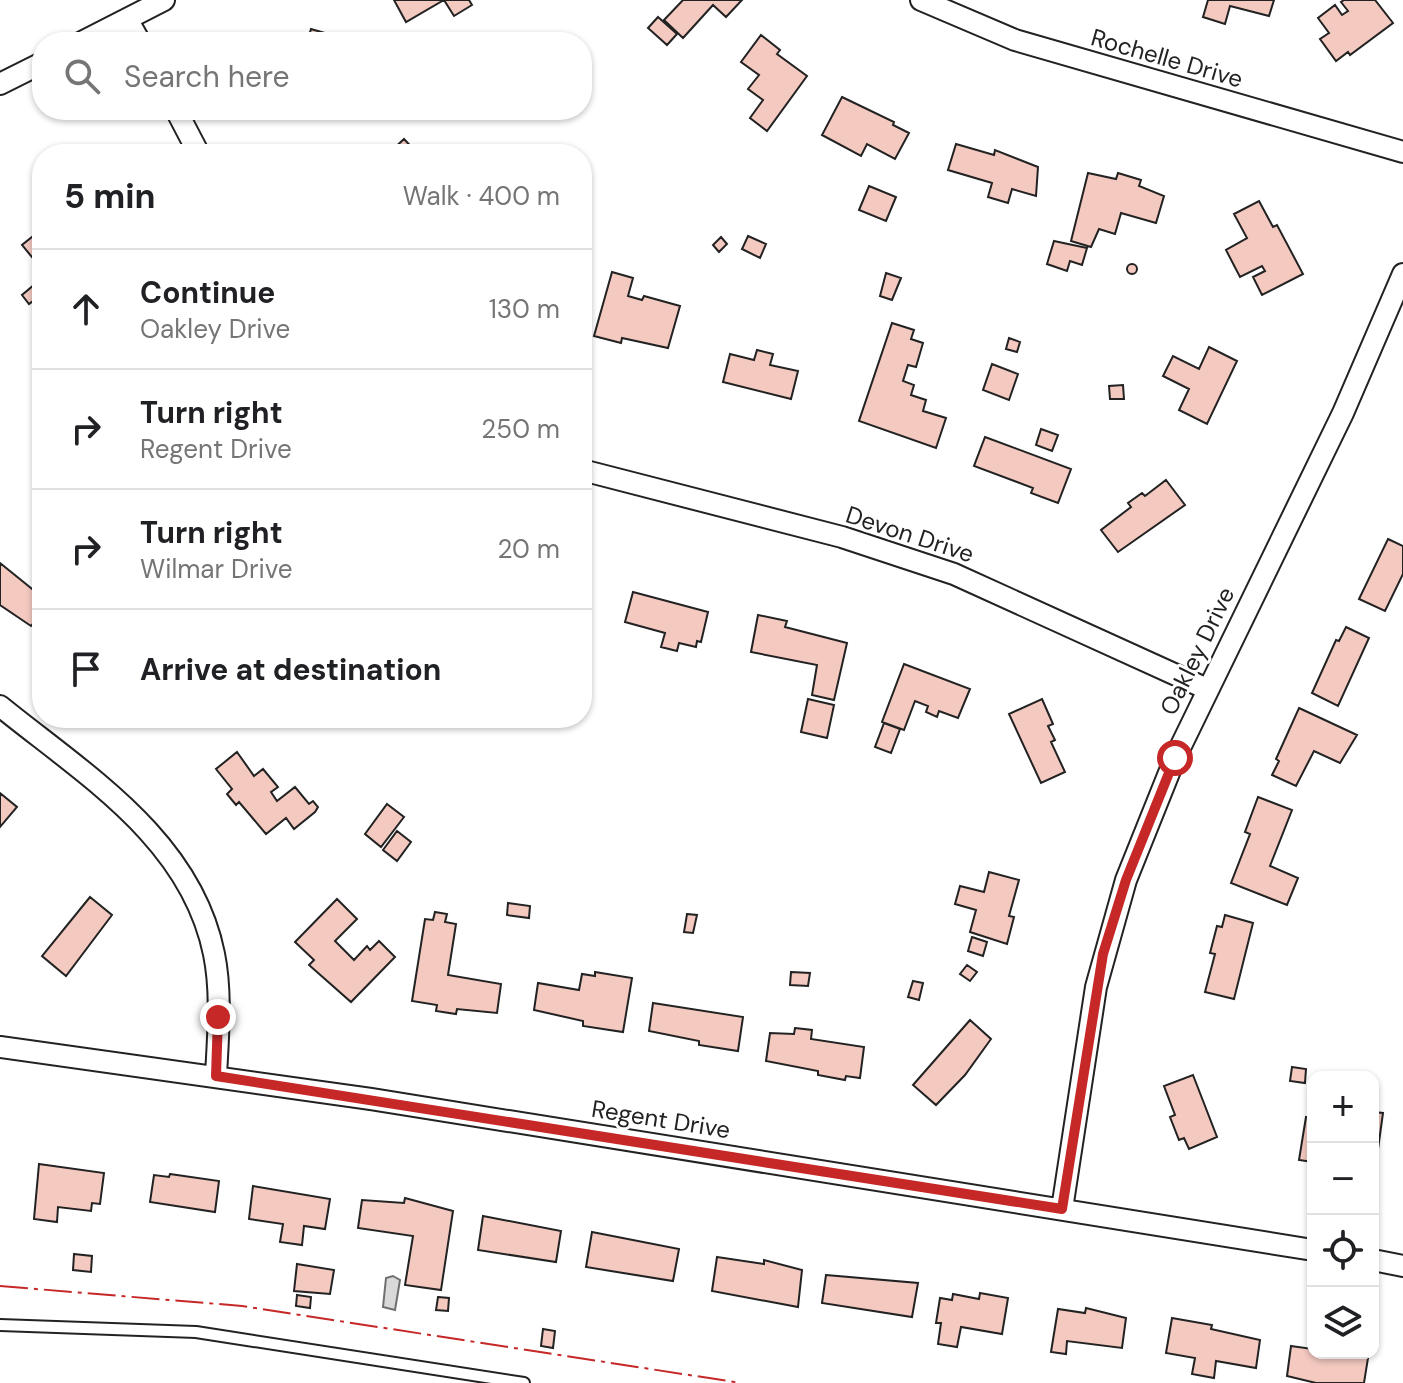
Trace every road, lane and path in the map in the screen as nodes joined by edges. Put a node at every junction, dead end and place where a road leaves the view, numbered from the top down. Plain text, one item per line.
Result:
1 (164, 0) edge
2 (921, 0) edge
3 (127, 19) junction
4 (102, 32) edge
5 (134, 32) edge
6 (32, 68) edge
7 (0, 84) edge
8 (181, 120) edge
9 (194, 144) edge
10 (1403, 152) edge
11 (1403, 274) edge
12 (592, 473) edge
13 (1207, 689) junction
14 (0, 706) edge
15 (0, 1047) edge
16 (216, 1076) junction
17 (1062, 1209) junction
18 (1307, 1249) edge
19 (1379, 1261) edge
20 (1403, 1266) edge
21 (0, 1325) edge
22 (524, 1383) edge

1 - 3 street
2 - 10 street, Rochelle Drive
3 - 4 street
3 - 5 street
6 - 7 street
8 - 9 street
11 - 13 street, Oakley Drive
12 - 13 street, Devon Drive
13 - 17 street, Oakley Drive
14 - 16 street
15 - 16 street, Regent Drive
16 - 17 street, Regent Drive
17 - 18 street, Regent Drive
19 - 20 street
21 - 22 lane

